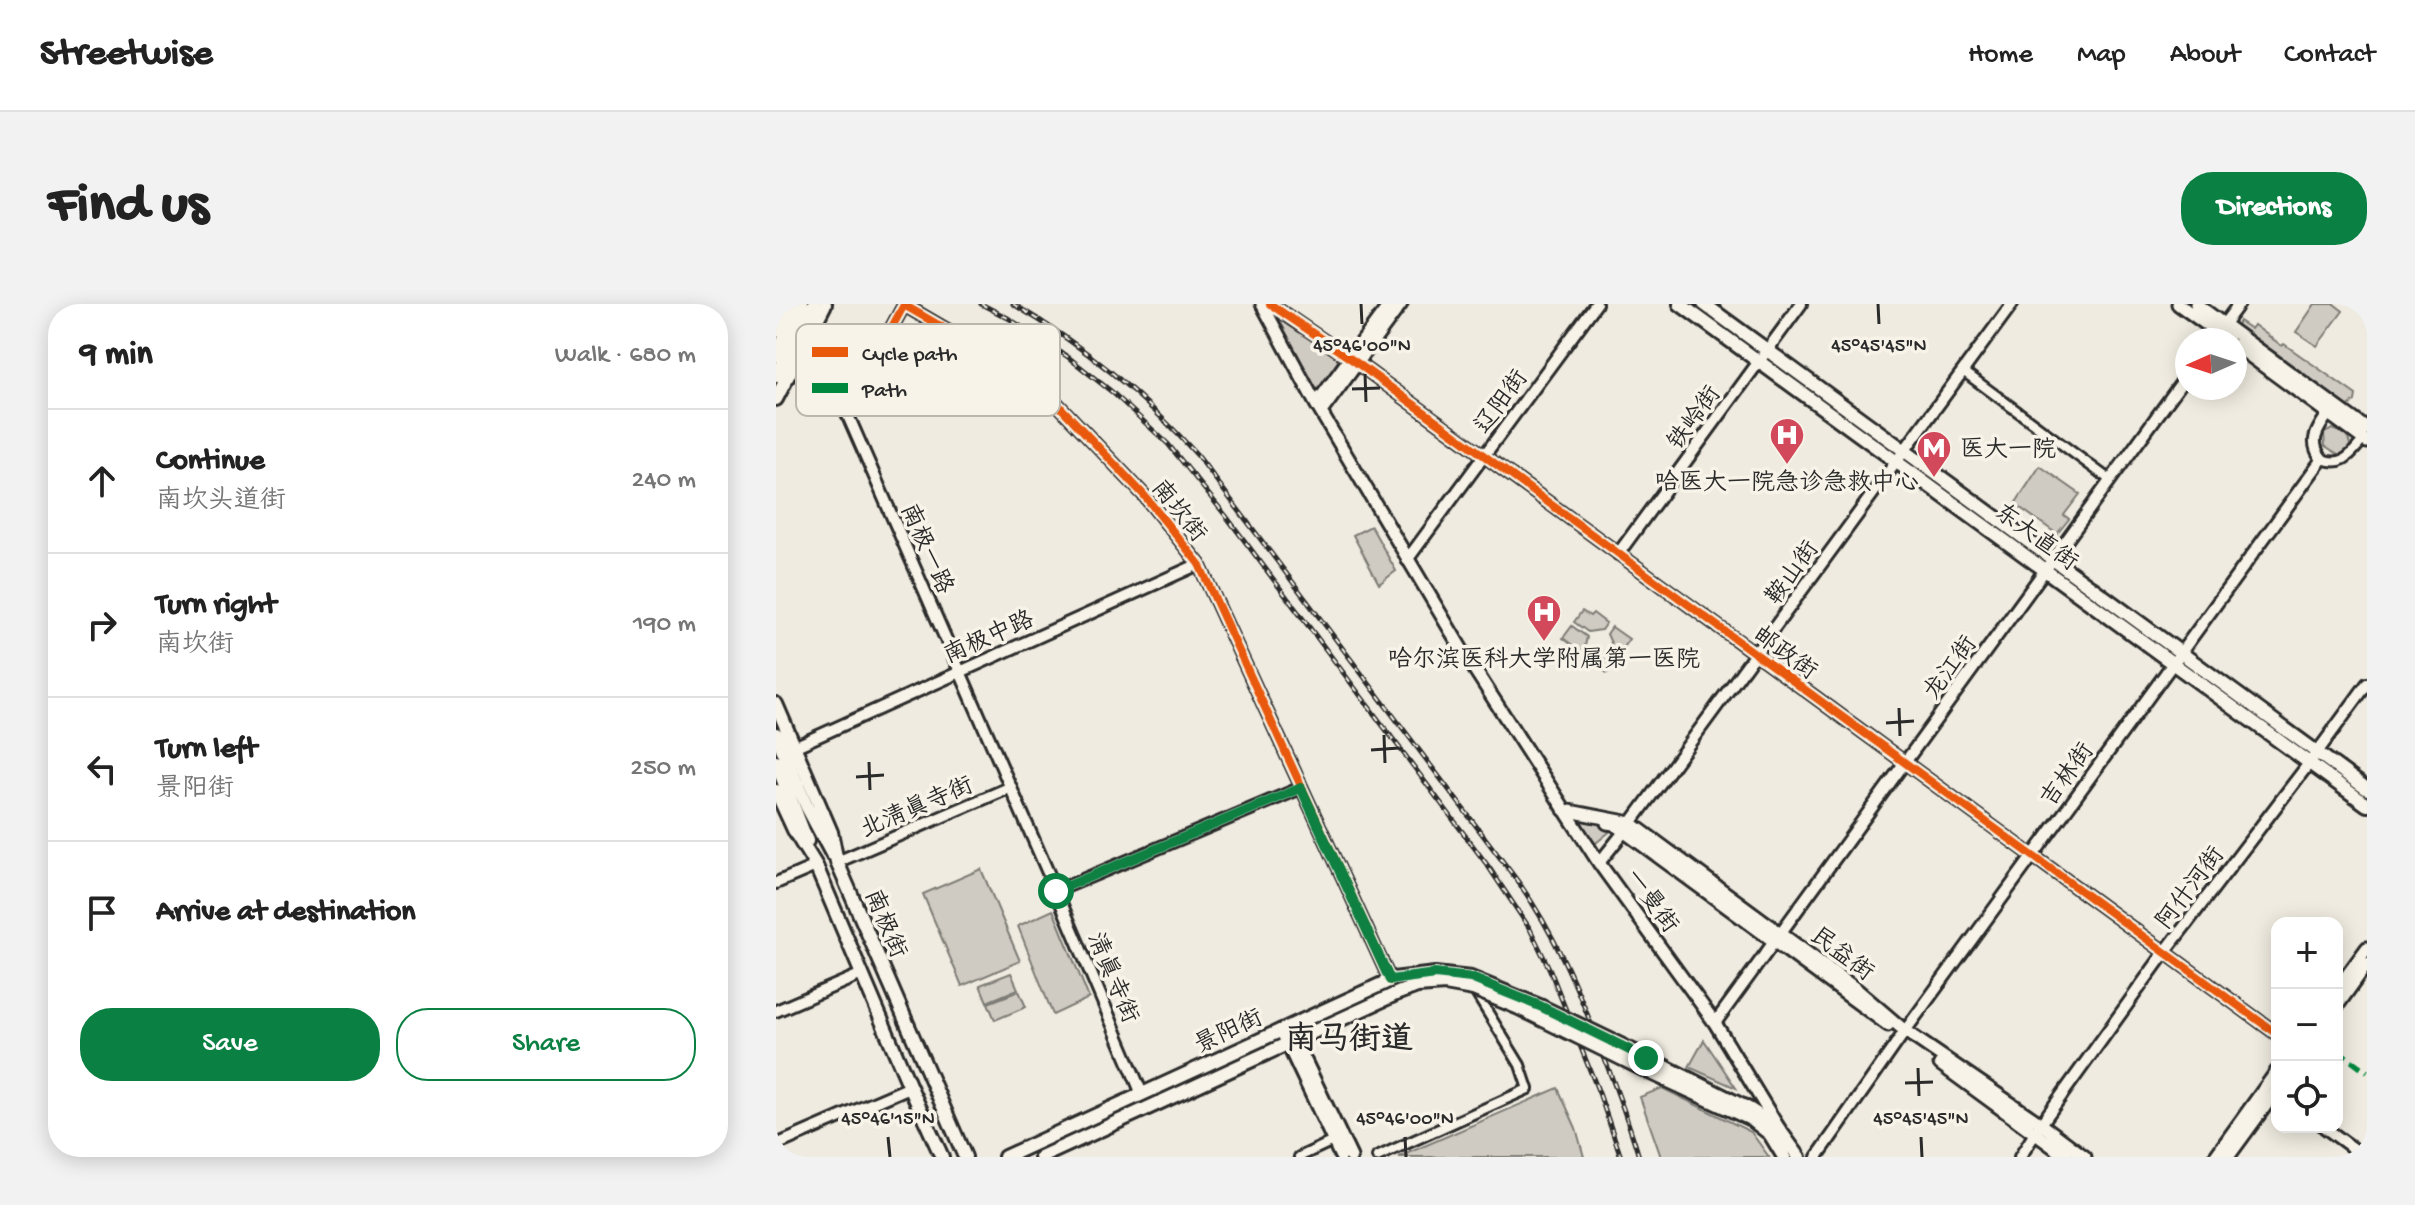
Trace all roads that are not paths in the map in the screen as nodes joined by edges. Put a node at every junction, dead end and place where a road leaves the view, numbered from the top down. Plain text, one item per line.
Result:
1 (790, 304) edge
2 (802, 304) edge
3 (814, 304) edge
4 (825, 304) edge
5 (1262, 304) edge
6 (1270, 304) edge
7 (1390, 304) edge
8 (1401, 304) edge
9 (1596, 304) edge
10 (1680, 304) edge
11 (1704, 304) edge
12 (1801, 304) edge
13 (2012, 304) edge
14 (2178, 304) edge
15 (2196, 304) edge
16 (2239, 304) edge
17 (816, 321) junction
18 (803, 324) edge
19 (814, 324) edge
20 (817, 324) edge
21 (894, 324) edge
22 (937, 324) edge
23 (2212, 328) edge
24 (2215, 328) edge
25 (2224, 328) edge
26 (776, 331) edge
27 (796, 338) edge
28 (1767, 350) junction
29 (2247, 353) edge
30 (2247, 354) edge
31 (776, 355) edge
32 (796, 360) edge
33 (1353, 361) junction
34 (1759, 362) junction
35 (1963, 371) junction
36 (776, 376) edge
37 (2175, 391) edge
38 (776, 399) edge
39 (1060, 407) edge
40 (1318, 408) junction
41 (2328, 414) junction
42 (848, 416) edge
43 (2366, 436) edge
44 (1905, 450) junction
45 (1485, 457) junction
46 (2322, 459) junction
47 (1896, 463) junction
48 (2110, 480) junction
49 (1618, 554) junction
50 (1407, 560) junction
51 (1199, 564) junction
52 (2049, 564) junction
53 (2180, 652) junction
54 (1756, 654) junction
55 (2171, 664) junction
56 (960, 671) junction
57 (2367, 684) edge
58 (776, 704) edge
59 (776, 734) edge
60 (794, 747) junction
61 (2314, 757) junction
62 (776, 762) edge
63 (1905, 763) junction
64 (1011, 787) junction
65 (1301, 788) junction
66 (2367, 789) edge
67 (776, 791) edge
68 (2367, 805) edge
69 (801, 808) junction
70 (1565, 812) junction
71 (1628, 828) junction
72 (2032, 856) junction
73 (837, 862) junction
74 (1599, 863) junction
75 (816, 866) junction
76 (776, 883) edge
77 (1056, 891) junction
78 (1777, 938) junction
79 (2367, 948) edge
80 (2165, 952) junction
81 (2367, 964) edge
82 (862, 974) junction
83 (1391, 980) junction
84 (2343, 981) edge
85 (1473, 989) junction
86 (2343, 998) edge
87 (776, 1011) edge
88 (1715, 1023) junction
89 (1285, 1028) junction
90 (2271, 1030) edge
91 (1903, 1033) junction
92 (1292, 1043) junction
93 (1651, 1066) junction
94 (2271, 1079) edge
95 (910, 1087) junction
96 (1142, 1094) junction
97 (2271, 1099) edge
98 (1778, 1128) junction
99 (2038, 1129) junction
100 (2332, 1133) edge
101 (1333, 1141) junction
102 (776, 1145) edge
103 (942, 1157) edge
104 (965, 1157) edge
105 (1005, 1157) edge
106 (1041, 1157) edge
107 (1299, 1157) edge
108 (1341, 1157) edge
109 (1351, 1157) edge
110 (1377, 1157) edge
111 (1784, 1157) edge
112 (1799, 1157) edge
113 (1817, 1157) edge
114 (2020, 1157) edge
115 (2067, 1157) edge
116 (2085, 1157) edge
117 (2215, 1157) edge
118 (2228, 1157) edge
119 (2365, 1157) edge

1 - 26 main road
2 - 31 main road
3 - 18 main road
4 - 17 main road
5 - 40 main road, 一曼街
6 - 33 street, 邮政街
7 - 33 main road
8 - 33 main road
9 - 45 street, 辽阳街
10 - 34 main road, 东大直街
11 - 28 main road, 东大直街
12 - 28 street, 铁岭街
13 - 35 street, 鞍山街
14 - 23 main road
15 - 24 main road
16 - 25 street
17 - 19 main road
17 - 20 street, 南极一路
21 - 22 street, 南坎街
27 - 36 main road
28 - 34 street, 铁岭街
28 - 44 main road, 东大直街
29 - 43 main road
30 - 41 main road
32 - 38 main road
33 - 40 main road
33 - 45 street, 邮政街
34 - 47 main road, 东大直街
34 - 49 street, 铁岭街
35 - 44 street, 鞍山街
35 - 48 street
37 - 48 street, 龙江街
39 - 51 street, 南坎街
40 - 50 main road, 一曼街
41 - 43 main road
41 - 46 street
42 - 56 street, 南极一路
43 - 46 street
44 - 47 street, 鞍山街
44 - 52 main road, 东大直街
45 - 49 street, 邮政街
45 - 50 street, 辽阳街
46 - 53 street, 吉林街
47 - 52 main road, 东大直街
47 - 54 street, 鞍山街
48 - 52 street, 龙江街
49 - 54 street, 邮政街
50 - 70 main road, 一曼街
51 - 56 street, 南极中路
51 - 65 street, 南坎街
52 - 53 main road, 东大直街
52 - 55 main road, 东大直街
52 - 63 street, 龙江街
53 - 55 street, 吉林街
53 - 61 main road, 东大直街
54 - 63 street, 邮政街
54 - 71 street, 鞍山街
55 - 61 main road, 东大直街
55 - 72 street, 吉林街
56 - 60 street, 南极中路
56 - 64 street, 南极一路
57 - 61 street, 阿什河街
58 - 60 main road, 南极街
59 - 69 main road
60 - 73 main road, 南极街
61 - 66 main road, 东大直街
61 - 68 main road, 东大直街
61 - 80 street, 阿什河街
62 - 69 main road
63 - 72 street, 邮政街
63 - 78 street, 龙江街
64 - 73 street, 北清真寺街
64 - 77 street, 清真寺街
65 - 77 street
65 - 83 street, 南坎街
67 - 75 main road, 南极街
69 - 73 main road
69 - 75 main road
70 - 71 main road, 民益街
70 - 74 main road, 一曼街
71 - 74 street, 鞍山街
71 - 78 main road, 民益街
72 - 80 street, 邮政街
72 - 91 street, 吉林街
73 - 104 main road, 南极街
74 - 88 main road, 一曼街
75 - 76 street
75 - 82 main road, 南极街
77 - 96 street, 清真寺街
78 - 88 street, 龙江街
78 - 91 main road, 民益街
79 - 84 main road
80 - 90 street, 邮政街
80 - 99 street, 阿什河街
81 - 86 main road
82 - 87 street
82 - 95 main road, 南极街
83 - 89 main road, 景阳街
83 - 93 main road, 景阳街, bridge
85 - 92 main road, 景阳街, bridge
85 - 93 main road, 景阳街, bridge
85 - 110 street
88 - 98 main road, 一曼街
89 - 92 main road
89 - 96 main road, 景阳街
91 - 99 main road, 民益街
91 - 113 street, 吉林街
92 - 101 main road
92 - 106 main road, 景阳街
92 - 109 main road
93 - 98 main road, 景阳街
93 - 111 main road, 景阳街
94 - 117 main road
95 - 102 street
95 - 103 main road, 南极街
96 - 105 main road, 景阳街
97 - 118 main road
98 - 112 main road, 一曼街
99 - 114 street, 阿什河街
99 - 115 main road, 民益街
99 - 116 main road, 民益街
100 - 119 street
101 - 107 street
101 - 108 main road

